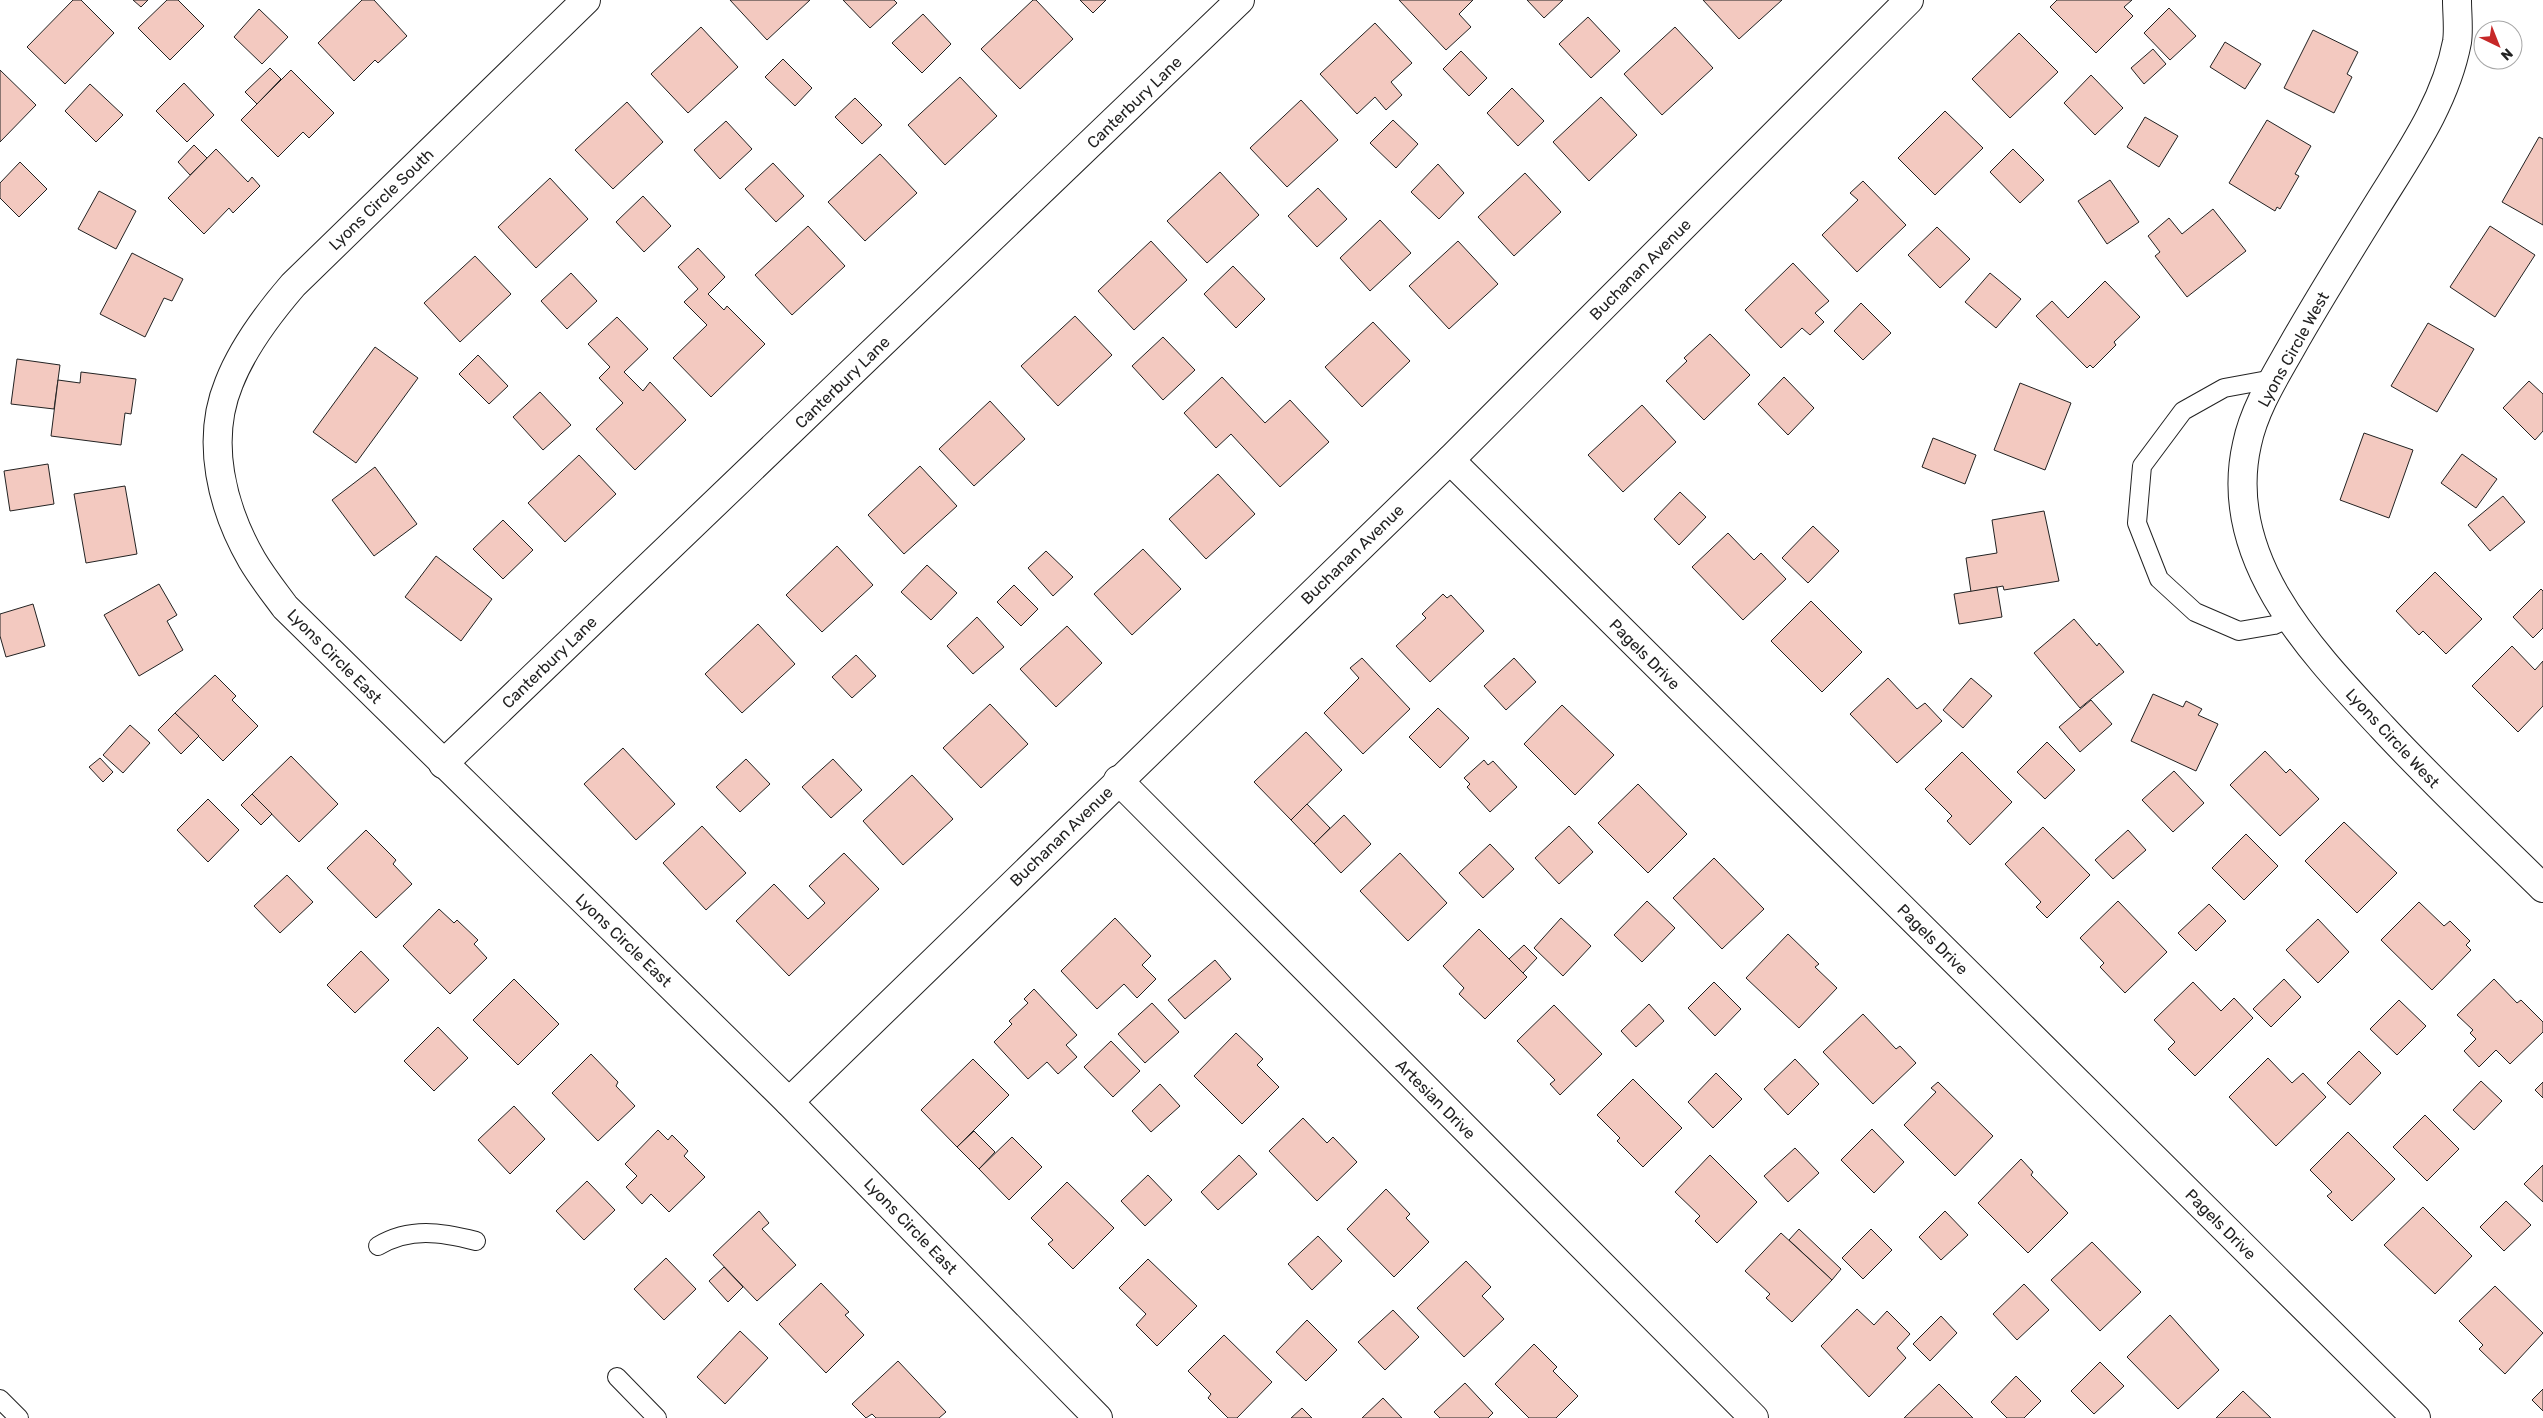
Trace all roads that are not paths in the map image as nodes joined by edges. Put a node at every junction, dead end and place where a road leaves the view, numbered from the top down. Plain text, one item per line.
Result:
1 (586, 0) edge
2 (1240, 0) edge
3 (1909, 0) edge
4 (2457, 0) edge
5 (2273, 379) junction
6 (218, 426) joint
7 (1450, 460) junction
8 (2290, 618) junction
9 (443, 764) junction
10 (1118, 780) junction
11 (2543, 888) edge
12 (790, 1102) junction
13 (476, 1241) dead end
14 (378, 1246) dead end
15 (617, 1377) dead end
16 (0, 1399) edge
17 (19, 1418) edge
18 (657, 1418) edge
19 (1098, 1418) edge
20 (1754, 1418) edge
21 (2416, 1418) edge

1 - 6 street, Lyons Circle South
2 - 9 street, Canterbury Lane
3 - 7 street, Buchanan Avenue
4 - 5 street, Lyons Circle West
5 - 8 street, Lyons Circle West
5 - 8 lane
6 - 9 street, Lyons Circle East
7 - 10 street, Buchanan Avenue
7 - 21 street, Pagels Drive
8 - 11 street, Lyons Circle West
9 - 12 street, Lyons Circle East
10 - 12 street, Buchanan Avenue
10 - 20 street, Artesian Drive
12 - 19 street, Lyons Circle East
13 - 14 lane
15 - 18 lane
16 - 17 lane

